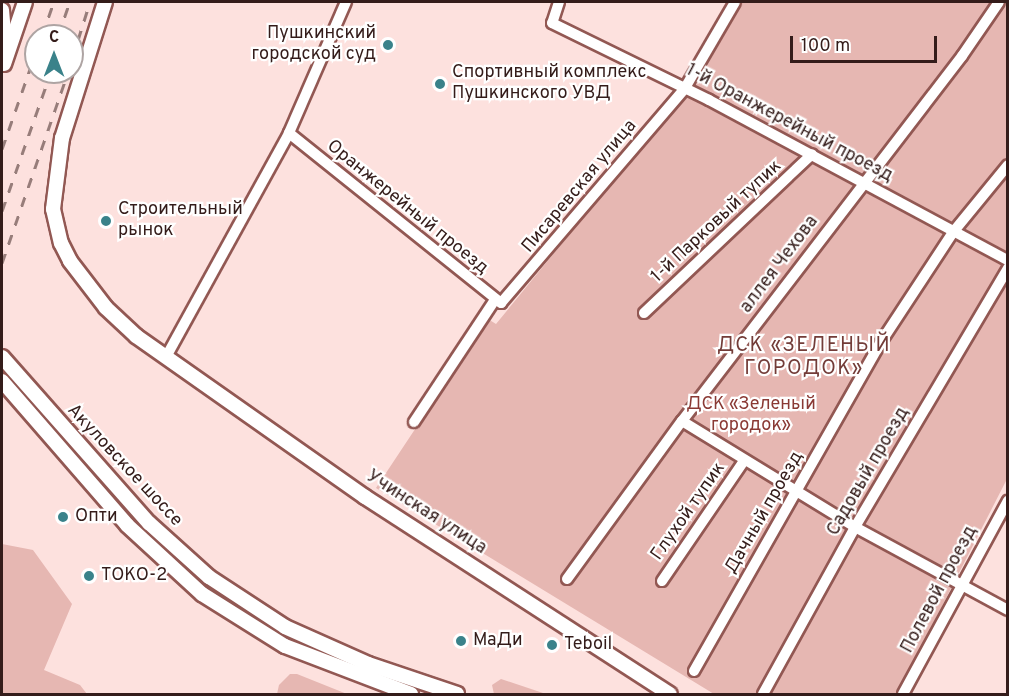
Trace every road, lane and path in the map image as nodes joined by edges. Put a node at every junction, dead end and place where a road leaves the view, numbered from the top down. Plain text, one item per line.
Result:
1 (25, 2) edge
2 (105, 2) edge
3 (346, 2) edge
4 (559, 2) edge
5 (735, 2) edge
6 (999, 2) edge
7 (2, 10) edge
8 (3, 66) edge
9 (685, 88) junction
10 (289, 133) junction
11 (812, 154) junction
12 (1008, 165) edge
13 (865, 182) junction
14 (954, 231) junction
15 (1008, 260) edge
16 (1008, 268) edge
17 (507, 300) joint
18 (494, 301) junction
19 (645, 313) dead end
20 (2, 357) edge
21 (166, 357) junction
22 (2, 381) edge
23 (682, 421) junction
24 (414, 422) dead end
25 (744, 461) junction
26 (796, 492) junction
27 (1008, 501) edge
28 (855, 527) junction
29 (567, 579) dead end
30 (662, 581) dead end
31 (961, 584) junction
32 (1008, 610) edge
33 (694, 671) dead end
34 (411, 694) edge
35 (457, 694) edge
36 (670, 694) edge
37 (763, 694) edge
38 (903, 694) edge

1 - 8 main road
2 - 21 main road, Учинская улица
3 - 10 street
4 - 9 street, 1-й Оранжерейный проезд
5 - 9 street, Писаревская улица
6 - 13 street, аллея Чехова
7 - 8 main road
9 - 11 street, 1-й Оранжерейный проезд
9 - 17 street, Писаревская улица
10 - 18 street, Оранжерейный проезд
10 - 21 street
11 - 13 street, 1-й Оранжерейный проезд
11 - 19 street, 1-й Парковый тупик
12 - 14 street, Дачный проезд
13 - 14 street, 1-й Оранжерейный проезд
13 - 23 street, аллея Чехова
14 - 15 street, 1-й Оранжерейный проезд
14 - 26 street, Дачный проезд
16 - 28 street, Садовый проезд
17 - 18 street, Оранжерейный проезд
18 - 24 street
20 - 35 main road, Акуловское шоссе
21 - 36 main road, Учинская улица
22 - 34 main road, Акуловское шоссе
23 - 25 street
23 - 29 street, аллея Чехова
25 - 26 street
25 - 30 street, Глухой тупик
26 - 28 street
26 - 33 street, Дачный проезд
27 - 31 street, Полевой проезд
28 - 31 street
28 - 37 street, Садовый проезд
31 - 32 street
31 - 38 street, Полевой проезд

